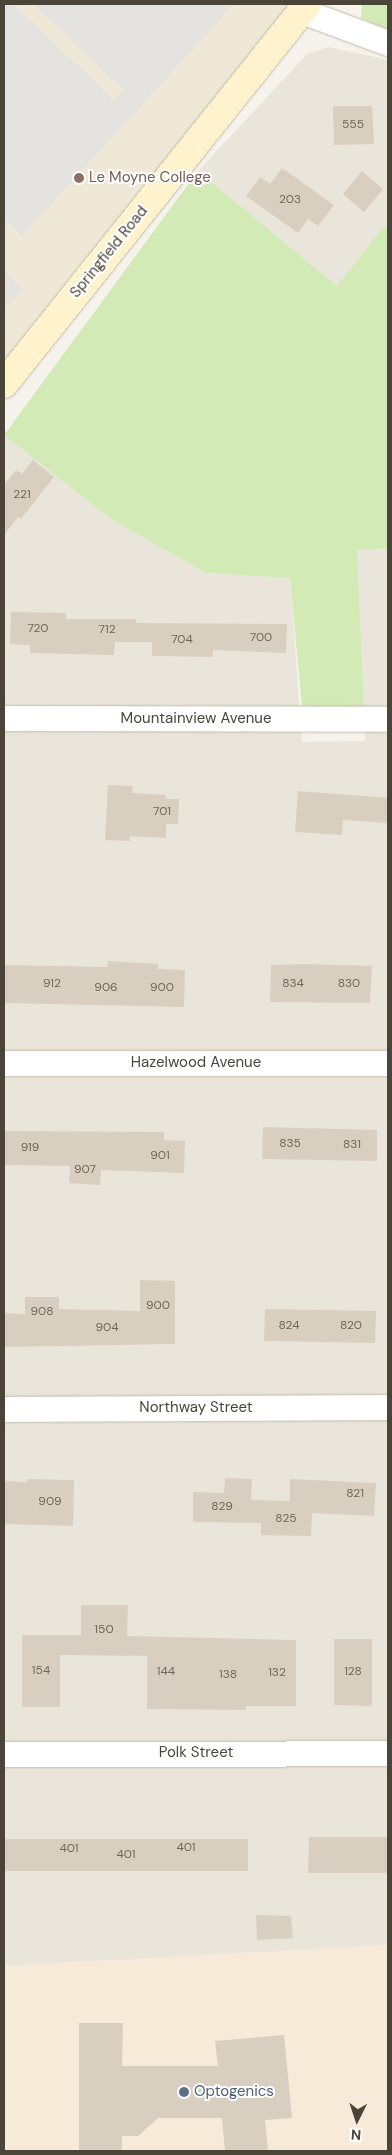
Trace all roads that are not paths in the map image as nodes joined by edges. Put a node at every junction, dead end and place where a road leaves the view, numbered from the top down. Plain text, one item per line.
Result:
1 (304, 7) edge
2 (388, 43) edge
3 (4, 384) edge
4 (4, 718) edge
5 (388, 719) edge
6 (4, 1063) edge
7 (388, 1063) edge
8 (388, 1407) edge
9 (4, 1409) edge
10 (388, 1753) edge
11 (4, 1754) edge

1 - 2 street
1 - 3 street, Springfield Road
4 - 5 street, Mountainview Avenue
6 - 7 street, Hazelwood Avenue
8 - 9 street, Northway Street
10 - 11 street, Polk Street

